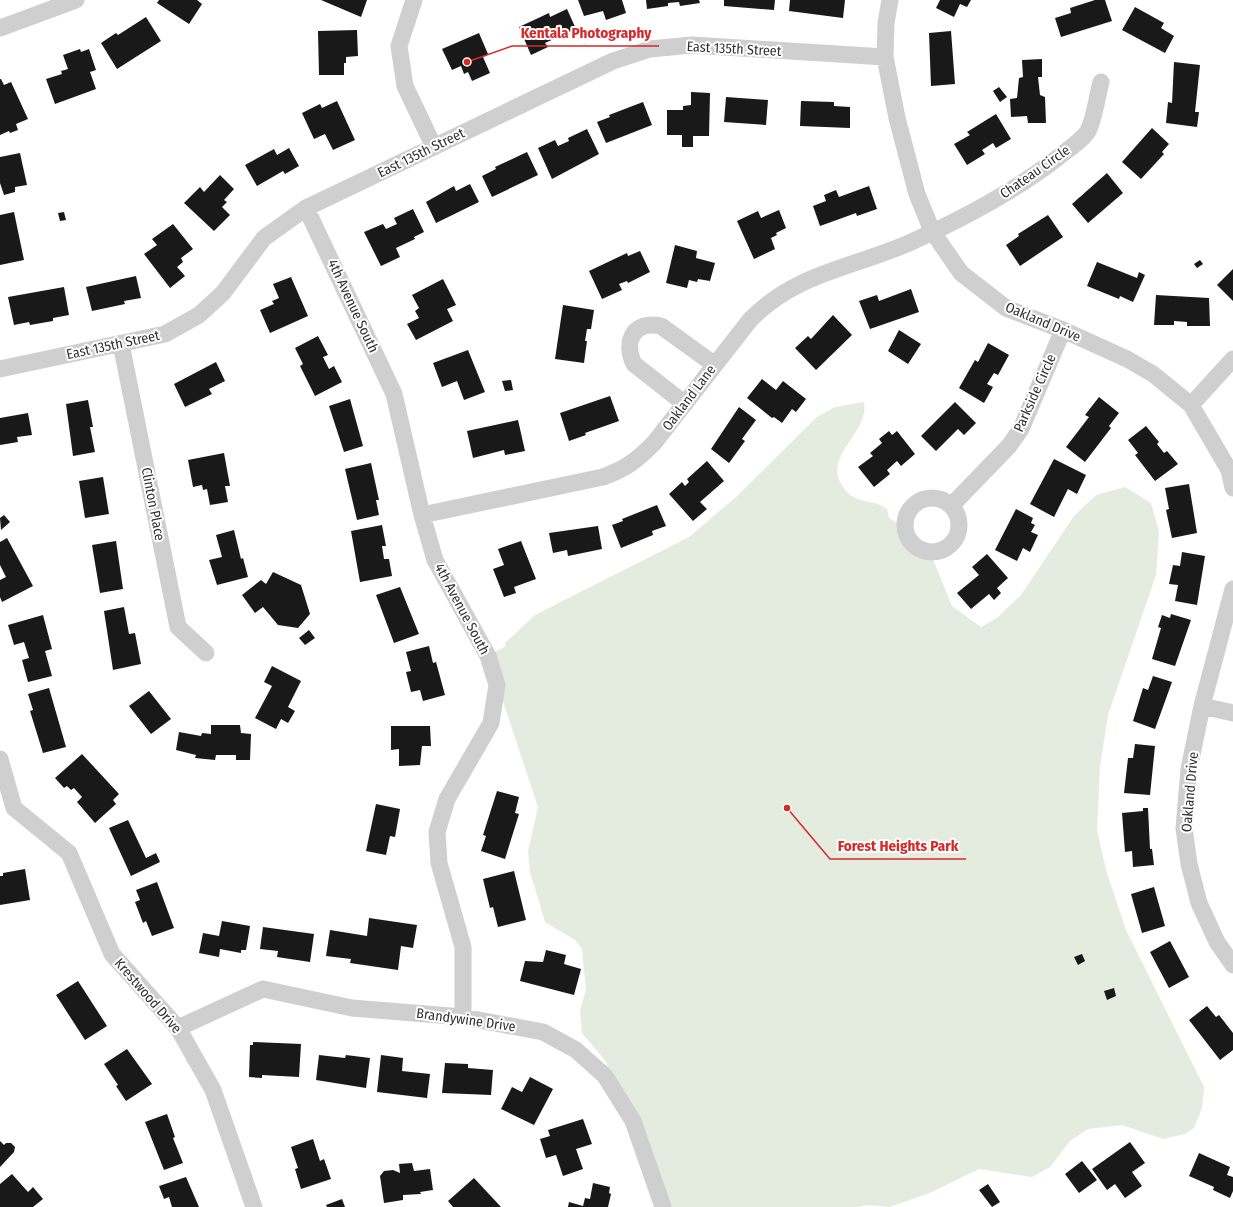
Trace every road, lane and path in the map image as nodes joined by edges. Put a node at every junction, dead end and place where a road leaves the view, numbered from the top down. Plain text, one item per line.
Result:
1 (76, 0) edge
2 (414, 0) edge
3 (890, 0) edge
4 (0, 28) edge
5 (885, 57) junction
6 (1101, 82) dead end
7 (434, 147) junction
8 (306, 208) junction
9 (932, 231) junction
10 (1063, 330) junction
11 (121, 344) junction
12 (1233, 359) edge
13 (714, 365) junction
14 (0, 369) edge
15 (685, 404) junction
16 (1191, 405) junction
17 (1233, 488) edge
18 (952, 505) dead end
19 (422, 515) junction
20 (1233, 589) edge
21 (206, 653) dead end
22 (1202, 706) junction
23 (1233, 713) edge
24 (0, 759) edge
25 (7, 811) edge
26 (1233, 965) edge
27 (463, 1017) junction
28 (178, 1028) junction
29 (254, 1207) edge
30 (663, 1207) edge

1 - 4 street
2 - 7 street
3 - 5 street, Oakland Drive
5 - 7 street, East 135th Street
5 - 9 street, Oakland Drive
6 - 9 street, Chateau Circle
7 - 8 street, East 135th Street
8 - 11 street, East 135th Street
8 - 19 street, 4th Avenue South
9 - 10 street, Oakland Drive
9 - 13 street, Oakland Lane
10 - 16 street, Oakland Drive
10 - 18 street, Parkside Circle
11 - 14 street, East 135th Street
11 - 21 street, Clinton Place
12 - 16 street
13 - 15 street, Oakland Lane
13 - 15 street
15 - 19 street, Oakland Lane
16 - 17 street, Oakland Drive
19 - 27 street, 4th Avenue South
20 - 22 street, Oakland Drive
22 - 23 street
22 - 26 street, Oakland Drive
24 - 25 street, Krestwood Drive
25 - 28 street, Krestwood Drive
27 - 28 street, Brandywine Drive
27 - 30 street, Brandywine Drive
28 - 29 street, Krestwood Drive

